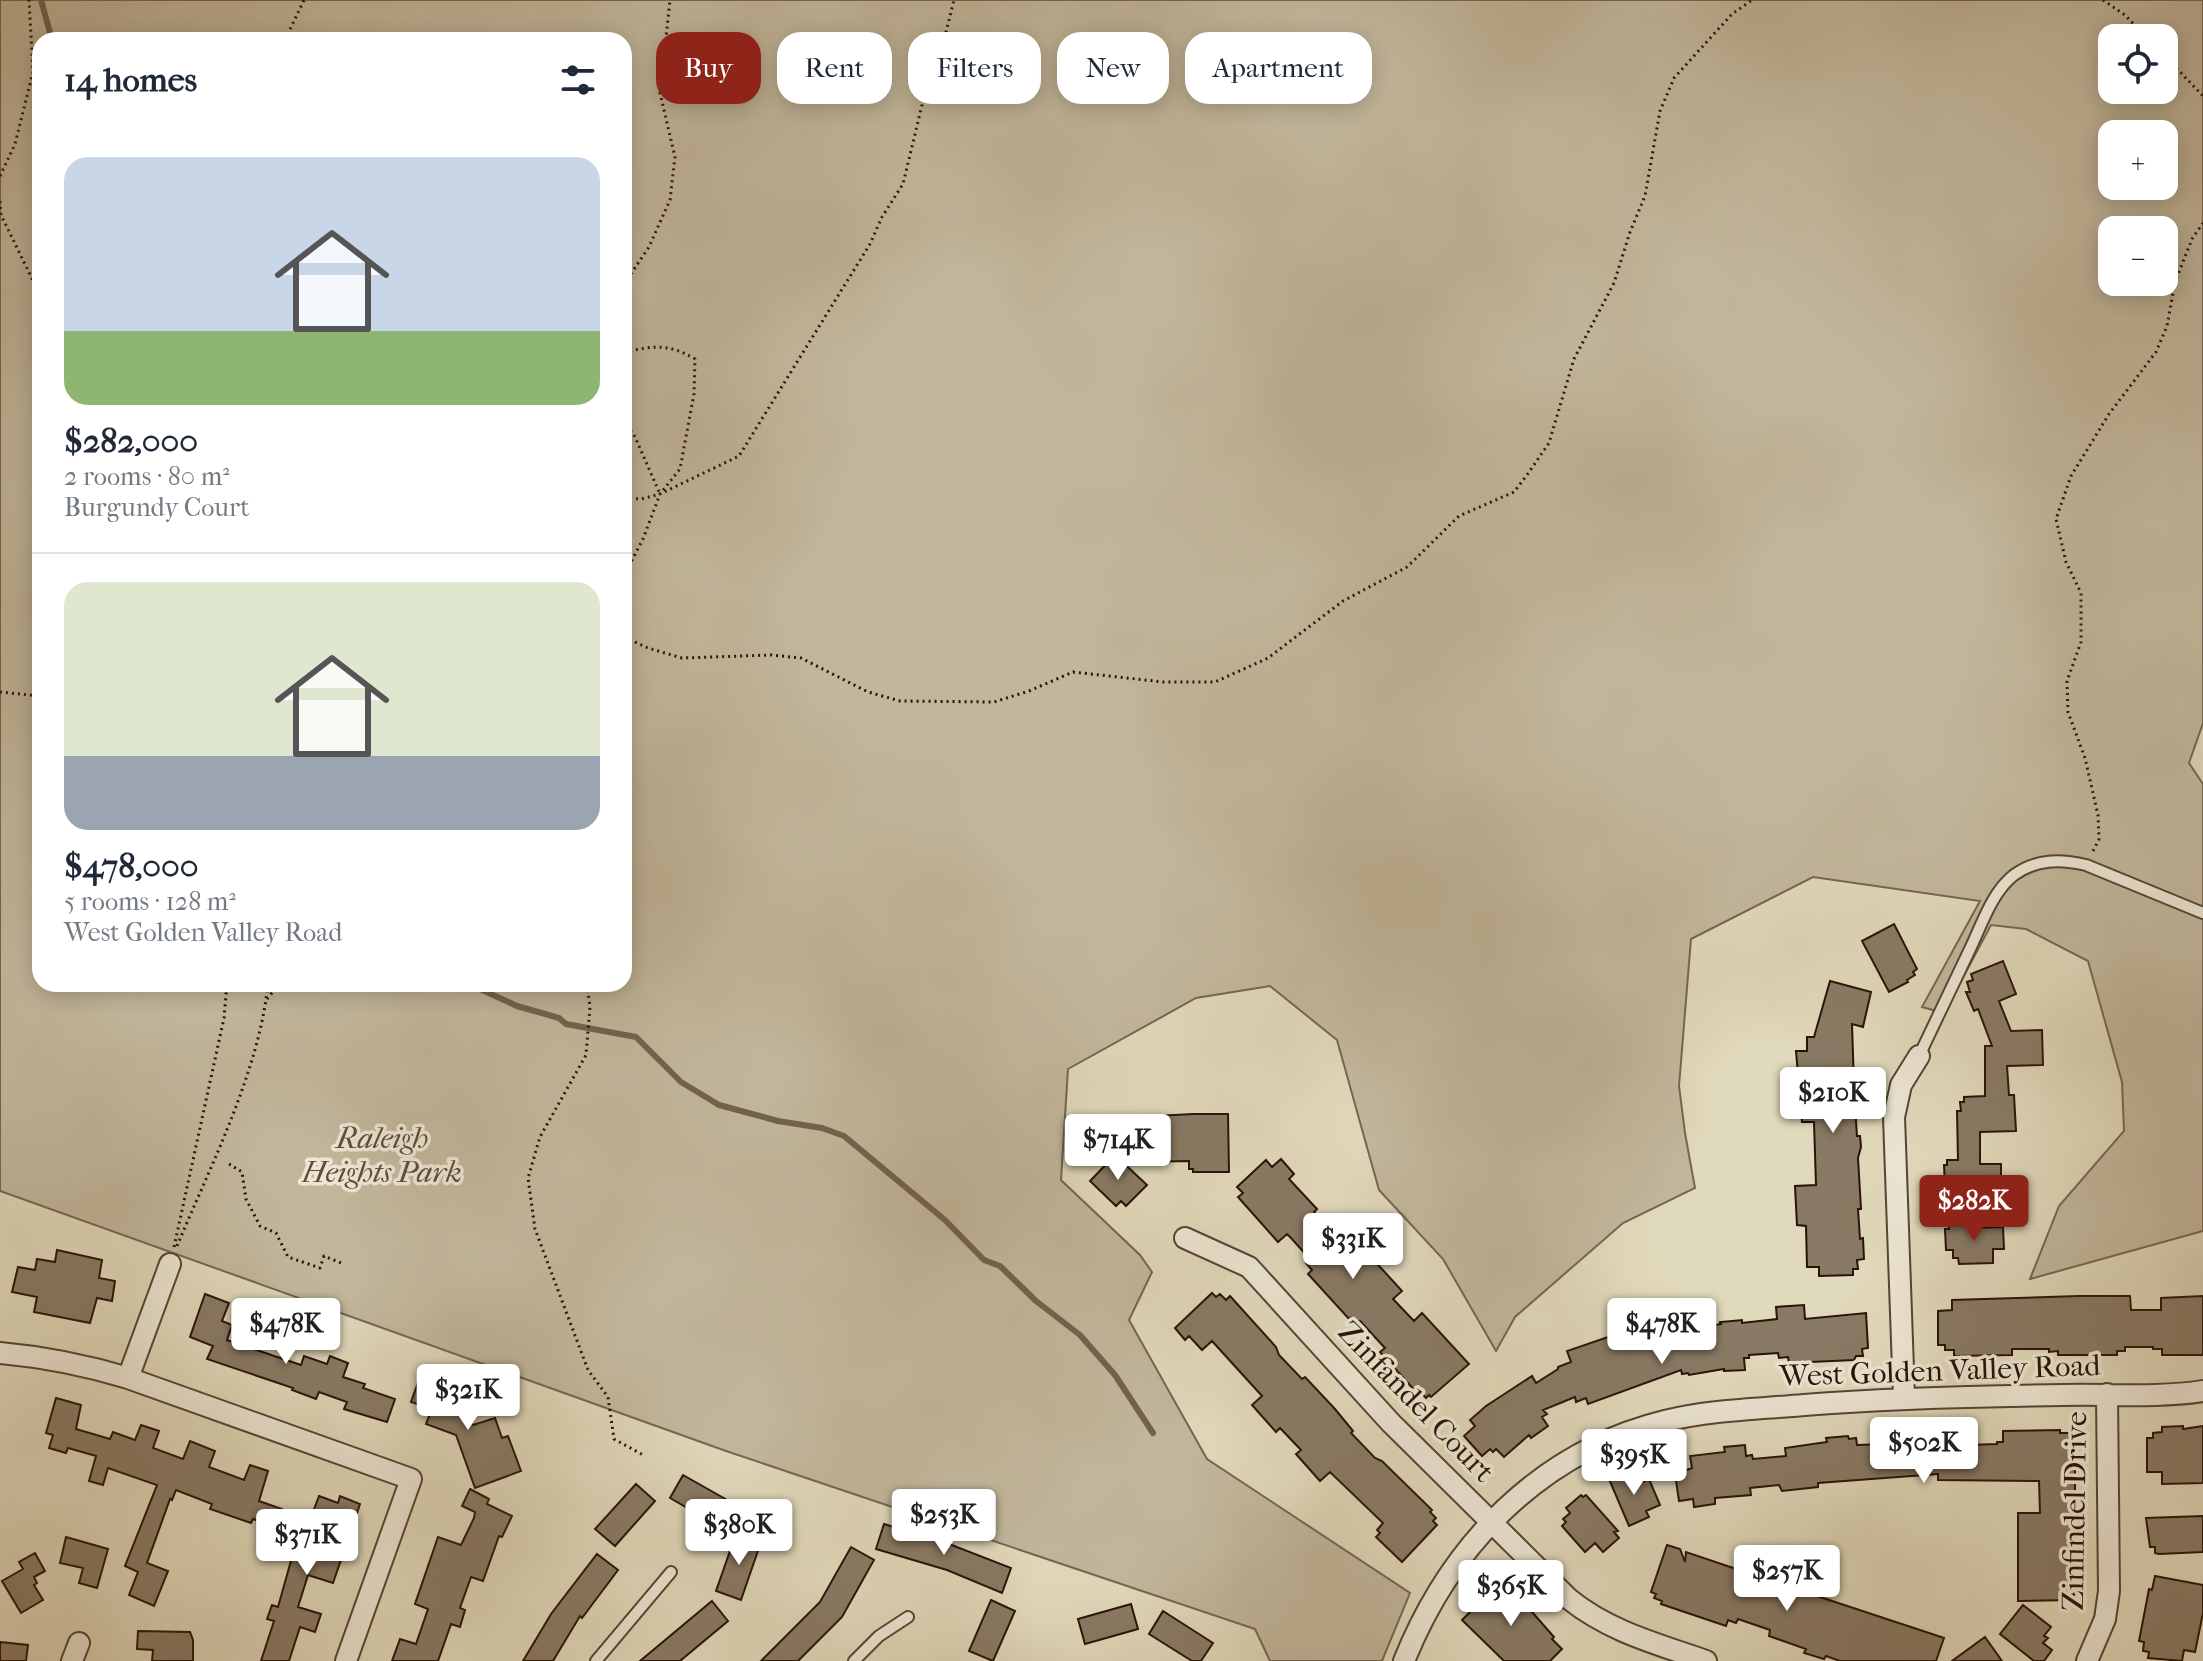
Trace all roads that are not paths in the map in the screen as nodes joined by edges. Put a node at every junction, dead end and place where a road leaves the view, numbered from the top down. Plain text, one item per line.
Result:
1 (2203, 913) edge
2 (1919, 1056) joint
3 (1185, 1238) dead end
4 (170, 1264) road end
5 (0, 1353) edge
6 (128, 1378) junction
7 (2203, 1391) edge
8 (2107, 1394) junction
9 (1904, 1397) junction
10 (1491, 1522) junction
11 (671, 1572) dead end
12 (908, 1617) dead end
13 (346, 1661) edge
14 (596, 1661) edge
15 (854, 1661) edge
16 (1404, 1661) edge
17 (1706, 1661) edge
18 (2087, 1661) edge

1 - 2 lane
2 - 9 street
3 - 10 street, Zinfandel Court
4 - 6 street
5 - 6 street
6 - 13 street
7 - 8 street, West Golden Valley Road
8 - 9 street, West Golden Valley Road
8 - 18 street, Zinfindel Drive
9 - 10 street, West Golden Valley Road
10 - 16 street, West Golden Valley Road
10 - 17 street, Zinfandel Court
11 - 14 lane
12 - 15 lane

